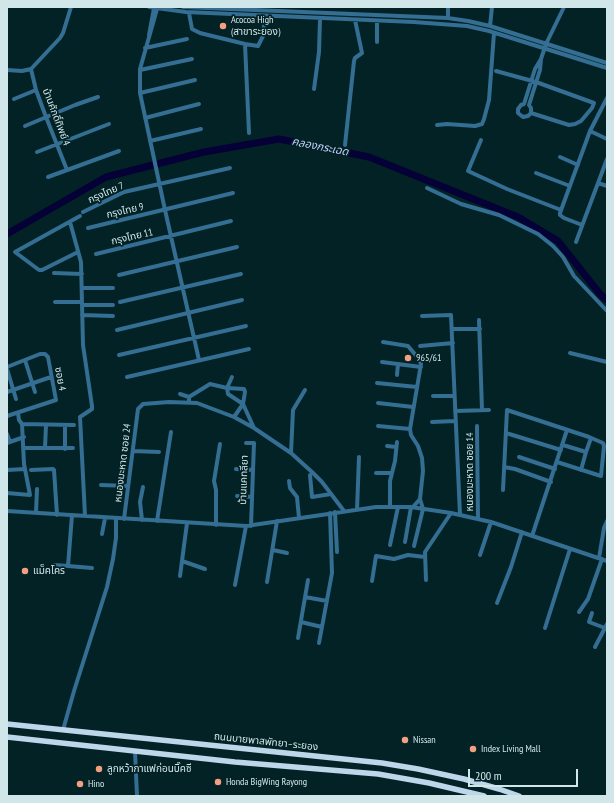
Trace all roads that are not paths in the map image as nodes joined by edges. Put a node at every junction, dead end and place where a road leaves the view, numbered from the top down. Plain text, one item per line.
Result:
1 (70, 7) edge
2 (149, 7) edge
3 (183, 7) edge
4 (320, 7) edge
5 (448, 7) edge
6 (492, 7) edge
7 (564, 7) edge
8 (156, 8) edge
9 (189, 9) edge
10 (263, 9) edge
11 (275, 11) junction
12 (320, 13) junction
13 (265, 16) junction
14 (275, 16) junction
15 (413, 17) junction
16 (448, 18) junction
17 (320, 19) junction
18 (355, 20) junction
19 (377, 21) junction
20 (413, 22) junction
21 (490, 26) junction
22 (494, 33) junction
23 (187, 39) dead end
24 (377, 42) dead end
25 (245, 44) junction
26 (546, 44) junction
27 (145, 48) junction
28 (544, 49) junction
29 (192, 59) dead end
30 (541, 59) junction
31 (607, 63) edge
32 (607, 68) edge
33 (7, 70) edge
34 (31, 70) junction
35 (140, 70) junction
36 (496, 71) dead end
37 (195, 80) dead end
38 (531, 81) junction
39 (536, 82) junction
40 (314, 89) dead end
41 (36, 90) junction
42 (140, 93) junction
43 (98, 97) dead end
44 (607, 98) edge
45 (14, 99) dead end
46 (199, 104) dead end
47 (527, 105) junction
48 (531, 113) junction
49 (46, 117) junction
50 (145, 118) junction
51 (109, 124) dead end
52 (438, 125) dead end
53 (25, 126) dead end
54 (201, 129) dead end
55 (590, 131) junction
56 (249, 133) dead end
57 (607, 139) edge
58 (481, 140) dead end
59 (150, 141) junction
60 (57, 144) junction
61 (345, 145) dead end
62 (119, 151) dead end
63 (37, 152) dead end
64 (560, 157) dead end
65 (607, 159) edge
66 (578, 165) junction
67 (230, 168) dead end
68 (67, 170) junction
69 (536, 173) dead end
70 (48, 177) dead end
71 (598, 183) junction
72 (159, 184) junction
73 (570, 186) junction
74 (607, 186) edge
75 (427, 188) dead end
76 (234, 193) dead end
77 (164, 210) junction
78 (561, 210) junction
79 (232, 221) dead end
80 (70, 222) junction
81 (582, 225) junction
82 (88, 228) dead end
83 (171, 236) junction
84 (576, 242) dead end
85 (237, 247) dead end
86 (78, 252) junction
87 (96, 254) dead end
88 (177, 262) junction
89 (54, 273) dead end
90 (82, 274) junction
91 (241, 274) dead end
92 (119, 275) dead end
93 (82, 288) junction
94 (114, 288) dead end
95 (183, 288) junction
96 (242, 300) dead end
97 (55, 302) dead end
98 (120, 302) dead end
99 (82, 303) junction
100 (113, 305) dead end
101 (607, 311) edge
102 (188, 313) junction
103 (82, 315) junction
104 (113, 316) dead end
105 (422, 316) dead end
106 (479, 320) dead end
107 (246, 326) dead end
108 (452, 329) junction
109 (480, 329) junction
110 (116, 330) dead end
111 (194, 338) junction
112 (383, 342) dead end
113 (453, 343) junction
114 (420, 346) dead end
115 (249, 349) dead end
116 (570, 353) dead end
117 (119, 355) dead end
118 (25, 360) junction
119 (199, 360) junction
120 (382, 362) dead end
121 (607, 362) edge
122 (398, 364) junction
123 (421, 367) junction
124 (7, 368) edge
125 (397, 375) dead end
126 (51, 377) junction
127 (127, 377) dead end
128 (232, 377) dead end
129 (377, 382) dead end
130 (33, 383) junction
131 (417, 387) junction
132 (227, 388) junction
133 (14, 390) junction
134 (305, 390) dead end
135 (7, 392) edge
136 (36, 392) dead end
137 (180, 394) dead end
138 (189, 396) junction
139 (433, 396) dead end
140 (454, 396) junction
141 (16, 399) dead end
142 (189, 402) junction
143 (378, 403) dead end
144 (243, 404) junction
145 (413, 407) junction
146 (482, 410) junction
147 (490, 410) dead end
148 (455, 411) junction
149 (18, 413) junction
150 (7, 416) edge
151 (234, 417) junction
152 (455, 421) junction
153 (432, 422) dead end
154 (22, 424) junction
155 (46, 425) junction
156 (74, 425) dead end
157 (66, 426) junction
158 (378, 426) dead end
159 (477, 426) dead end
160 (254, 428) junction
161 (410, 429) junction
162 (567, 430) junction
163 (171, 432) dead end
164 (506, 433) junction
165 (7, 434) edge
166 (24, 437) junction
167 (591, 438) junction
168 (8, 442) edge
169 (396, 442) dead end
170 (246, 443) dead end
171 (220, 444) dead end
172 (563, 444) junction
173 (387, 446) dead end
174 (396, 447) junction
175 (24, 448) junction
176 (45, 448) junction
177 (73, 448) dead end
178 (66, 449) junction
179 (561, 450) junction
180 (132, 451) junction
181 (159, 452) dead end
182 (586, 452) junction
183 (291, 453) junction
184 (360, 457) dead end
185 (519, 457) dead end
186 (557, 462) junction
187 (504, 467) junction
188 (25, 469) junction
189 (236, 469) dead end
190 (555, 469) junction
191 (7, 470) edge
192 (31, 470) dead end
193 (253, 470) junction
194 (581, 470) junction
195 (376, 473) dead end
196 (392, 473) junction
197 (310, 475) dead end
198 (289, 481) dead end
199 (550, 482) junction
200 (101, 485) dead end
201 (128, 486) junction
202 (143, 487) dead end
203 (37, 490) dead end
204 (503, 490) dead end
205 (7, 493) edge
206 (331, 494) junction
207 (237, 496) dead end
208 (252, 496) junction
209 (420, 499) junction
210 (390, 507) junction
211 (398, 507) junction
212 (412, 507) junction
213 (423, 509) junction
214 (357, 510) junction
215 (7, 511) edge
216 (344, 511) junction
217 (36, 513) junction
218 (333, 513) junction
219 (451, 513) junction
220 (58, 514) junction
221 (460, 515) junction
222 (72, 516) junction
223 (85, 516) junction
224 (105, 518) junction
225 (116, 518) junction
226 (299, 518) junction
227 (124, 519) junction
228 (478, 519) junction
229 (142, 520) junction
230 (157, 521) junction
231 (607, 521) edge
232 (277, 522) junction
233 (491, 522) junction
234 (187, 523) junction
235 (216, 525) junction
236 (248, 526) junction
237 (522, 532) junction
238 (102, 534) dead end
239 (532, 536) junction
240 (405, 542) dead end
241 (390, 544) dead end
242 (414, 546) dead end
243 (570, 549) junction
244 (273, 550) junction
245 (337, 552) dead end
246 (287, 553) dead end
247 (480, 555) dead end
248 (425, 557) junction
249 (603, 560) edge
250 (182, 562) junction
251 (54, 565) dead end
252 (68, 566) junction
253 (92, 568) dead end
254 (204, 569) dead end
255 (180, 576) dead end
256 (308, 580) dead end
257 (426, 580) dead end
258 (372, 581) dead end
259 (267, 582) dead end
260 (235, 586) dead end
261 (305, 597) junction
262 (327, 601) junction
263 (497, 603) dead end
264 (579, 612) dead end
265 (592, 613) dead end
266 (301, 622) junction
267 (606, 626) edge
268 (322, 627) junction
269 (544, 628) dead end
270 (298, 638) dead end
271 (319, 643) dead end
272 (595, 647) dead end
273 (7, 724) edge
274 (63, 730) junction
275 (7, 737) edge
276 (135, 751) junction
277 (138, 796) edge
278 (484, 796) edge
279 (519, 796) edge

1 - 34 street
2 - 8 street
3 - 9 street
4 - 12 street
5 - 16 street
6 - 21 street
7 - 26 street
8 - 9 street
8 - 27 street
9 - 10 street
9 - 13 street
9 - 25 street
10 - 11 street
11 - 12 street
11 - 14 street
12 - 15 street
13 - 14 street
13 - 25 street
14 - 17 street
15 - 16 street
15 - 20 street
16 - 21 street
17 - 18 street
17 - 40 street
18 - 19 street
18 - 61 street
19 - 20 street
19 - 24 street
20 - 22 street
21 - 26 street
22 - 28 street
22 - 52 street
23 - 27 street
25 - 56 street
26 - 28 street
26 - 31 street
27 - 35 street
28 - 30 street
28 - 32 street
29 - 35 street
30 - 38 street
30 - 39 street
33 - 34 street
34 - 41 street, บ้านศักดิ์ทิพย์ 4
35 - 42 street
36 - 38 street
37 - 42 street
38 - 39 street
38 - 47 street
39 - 47 street
39 - 48 street
41 - 45 street
41 - 49 street, บ้านศักดิ์ทิพย์ 4
42 - 50 street
43 - 49 street
44 - 55 street
46 - 50 street
47 - 48 street
47 - 48 street
49 - 53 street
49 - 60 street, บ้านศักดิ์ทิพย์ 4
50 - 59 street
51 - 60 street
54 - 59 street
55 - 57 street
55 - 66 street
58 - 78 street
59 - 72 street
60 - 63 street
60 - 68 street, บ้านศักดิ์ทิพย์ 4
62 - 68 street
64 - 66 street
65 - 71 street
66 - 73 street
67 - 72 street, กรุงไทย 7
68 - 70 street
69 - 73 street
71 - 74 street
71 - 81 street
72 - 77 street
72 - 80 street, กรุงไทย 7
73 - 78 street
75 - 101 street
76 - 77 street, กรุงไทย 9
77 - 82 street, กรุงไทย 9
77 - 83 street
78 - 81 street
79 - 83 street, กรุงไทย 11
80 - 86 street
80 - 86 street, กรุงไทย 7
81 - 84 street
83 - 87 street, กรุงไทย 11
83 - 88 street
85 - 88 street
86 - 90 street
88 - 92 street
88 - 95 street
89 - 90 street
90 - 93 street
91 - 95 street
93 - 94 street
93 - 99 street
95 - 98 street
95 - 102 street
96 - 102 street
97 - 99 street
99 - 100 street
99 - 103 street
102 - 110 street
102 - 111 street
103 - 104 street
103 - 223 street
105 - 108 street
106 - 109 street
107 - 111 street
108 - 109 street
108 - 113 street
109 - 146 street
111 - 117 street
111 - 119 street
112 - 123 street
113 - 114 street
113 - 140 street
115 - 119 street
116 - 121 street
118 - 124 street, ซอย 4
118 - 126 street, ซอย 4
118 - 130 street
119 - 127 street
120 - 122 street
122 - 123 street
122 - 125 street
123 - 131 street
124 - 133 street
126 - 130 street
126 - 149 street, ซอย 4
128 - 132 street
129 - 131 street
130 - 133 street
130 - 136 street
131 - 145 street
132 - 138 street
132 - 144 street
132 - 144 street
133 - 135 street
133 - 141 street
134 - 183 street
137 - 138 street
138 - 142 street
139 - 140 street
140 - 148 street
142 - 151 street
142 - 180 street, หนองมะหาด ซอย 24
143 - 145 street
144 - 151 street
144 - 160 street
145 - 161 street
146 - 147 street
146 - 148 street
148 - 152 street
149 - 150 street
149 - 154 street
151 - 160 street
152 - 153 street
152 - 221 street
154 - 155 street
154 - 166 street
155 - 157 street
155 - 176 street
156 - 157 street
157 - 178 street
158 - 161 street
159 - 228 street, หนองมะหาด ซอย 14
160 - 183 street
161 - 209 street
162 - 164 street
162 - 167 street
162 - 172 street
163 - 230 street
164 - 179 street
164 - 187 street
165 - 168 street
166 - 168 street
166 - 175 street
167 - 182 street
167 - 194 street
169 - 174 street
170 - 193 street, บ้านแคทลียา
171 - 235 street
172 - 179 street
172 - 182 street
173 - 174 street
174 - 196 street
175 - 176 street
175 - 188 street
176 - 178 street
177 - 178 street
179 - 186 street
180 - 181 street
180 - 201 street, หนองมะหาด ซอย 24
182 - 194 street
183 - 206 street
184 - 214 street
185 - 190 street
186 - 190 street
186 - 194 street
187 - 199 street
187 - 204 street
188 - 191 street
188 - 205 street
189 - 193 street
190 - 199 street
192 - 220 street
193 - 208 street, บ้านแคทลียา
195 - 196 street
196 - 210 street
197 - 206 street
198 - 226 street
199 - 239 street
200 - 201 street
201 - 227 street, หนองมะหาด ซอย 24
202 - 229 street
203 - 217 street
206 - 216 street
207 - 208 street
208 - 236 street, บ้านแคทลียา
209 - 212 street
209 - 213 street
210 - 211 street
210 - 214 street
211 - 212 street
211 - 241 street
212 - 213 street
212 - 240 street
213 - 219 street
213 - 242 street
214 - 216 street
215 - 217 street
216 - 218 street
217 - 220 street
218 - 226 street
218 - 245 street
218 - 262 street
219 - 221 street
219 - 248 street
220 - 222 street
221 - 228 street
222 - 223 street
222 - 252 street
223 - 224 street
224 - 225 street
224 - 238 street
225 - 227 street
225 - 274 street
226 - 232 street
227 - 229 street
228 - 233 street
229 - 230 street
230 - 234 street
231 - 249 street
232 - 236 street
232 - 244 street
233 - 237 street
233 - 247 street
234 - 235 street
234 - 250 street
235 - 236 street
236 - 260 street, บ้านแคทลียา
237 - 239 street
237 - 263 street
239 - 243 street
243 - 249 street
243 - 269 street
244 - 246 street
244 - 259 street
248 - 257 street
248 - 258 street
249 - 264 street
250 - 254 street
250 - 255 street
251 - 252 street
252 - 253 street
256 - 261 street
261 - 262 street
261 - 266 street
262 - 268 street
265 - 267 street
266 - 268 street
266 - 270 street
267 - 272 street
268 - 271 street
273 - 274 highway, ถนนบายพาสพัทยา–ระยอง
274 - 279 highway, ถนนบายพาสพัทยา–ระยอง
275 - 276 highway
276 - 277 street
276 - 278 highway

